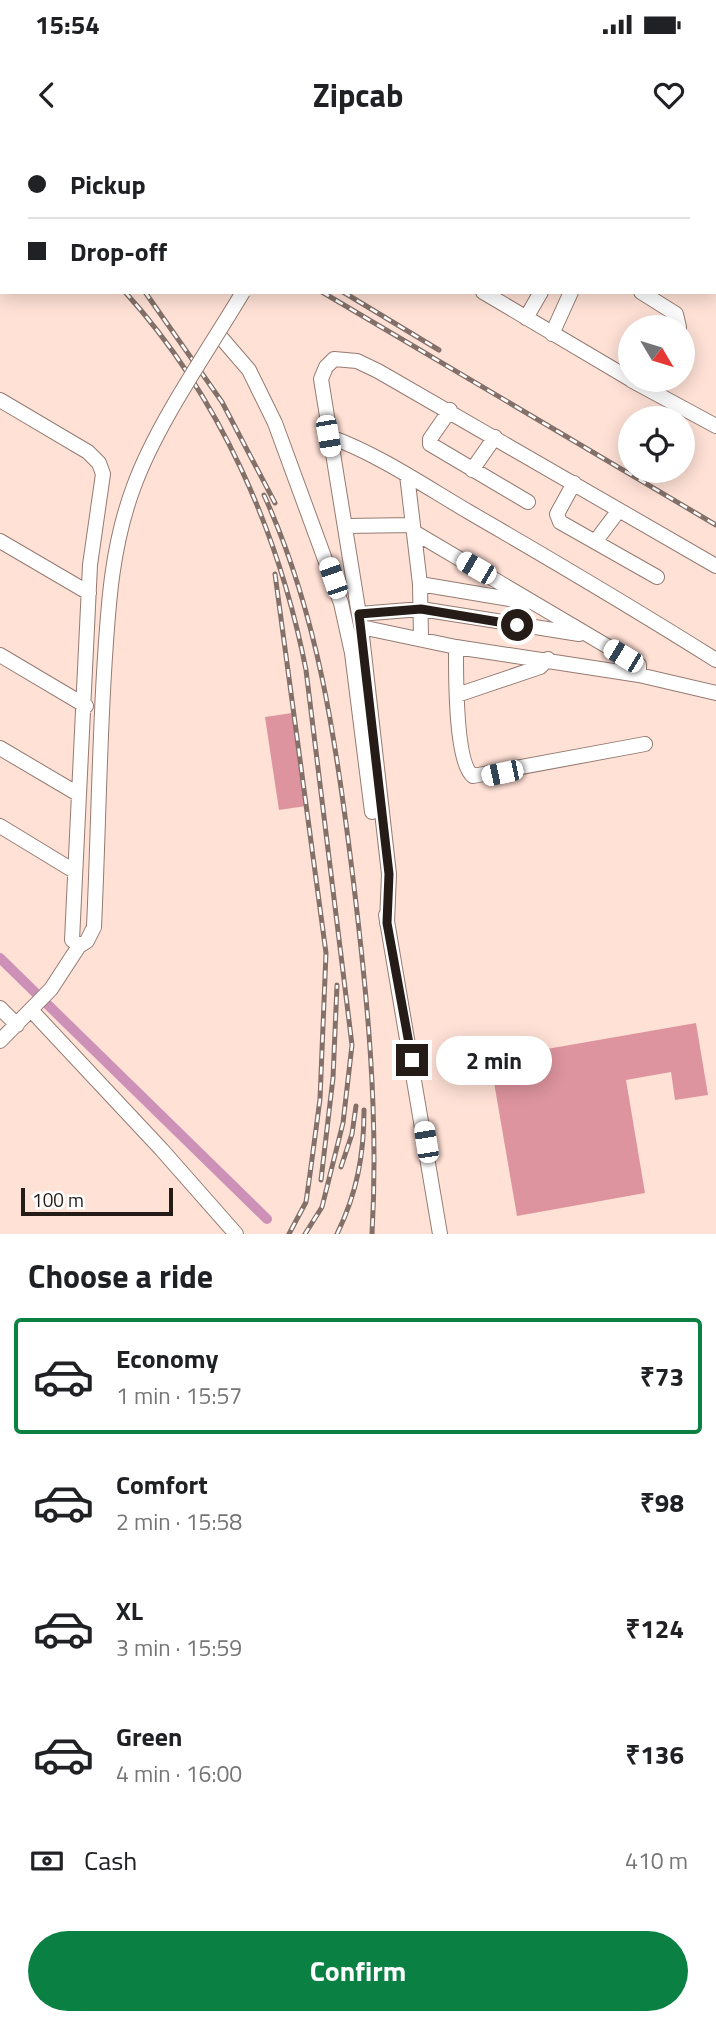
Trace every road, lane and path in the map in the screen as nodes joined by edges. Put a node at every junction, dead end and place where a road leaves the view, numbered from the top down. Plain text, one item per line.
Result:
1 (242, 294) edge
2 (486, 294) edge
3 (540, 294) edge
4 (570, 294) edge
5 (645, 294) edge
6 (676, 315) edge
7 (526, 318) junction
8 (218, 334) junction
9 (552, 334) junction
10 (618, 370) edge
11 (657, 392) edge
12 (0, 400) edge
13 (450, 410) junction
14 (716, 426) edge
15 (328, 436) junction
16 (495, 437) junction
17 (472, 470) junction
18 (407, 475) junction
19 (574, 483) junction
20 (528, 502) dead end
21 (619, 510) junction
22 (346, 526) junction
23 (413, 529) junction
24 (0, 541) edge
25 (595, 542) junction
26 (716, 565) edge
27 (657, 576) dead end
28 (420, 584) junction
29 (89, 593) junction
30 (532, 603) junction
31 (421, 609) junction
32 (360, 620) junction
33 (590, 636) junction
34 (421, 638) junction
35 (456, 647) junction
36 (0, 655) edge
37 (548, 659) junction
38 (716, 660) edge
39 (639, 675) junction
40 (716, 693) edge
41 (457, 695) junction
42 (86, 706) junction
43 (645, 744) dead end
44 (0, 748) edge
45 (78, 793) junction
46 (0, 826) edge
47 (74, 871) junction
48 (387, 923) junction
49 (79, 946) junction
50 (38, 1003) junction
51 (0, 1008) edge
52 (17, 1025) junction
53 (0, 1041) edge
54 (236, 1234) edge
55 (440, 1234) edge

1 - 8 street, bridge
2 - 7 street
3 - 7 street
4 - 9 street
5 - 6 street
7 - 9 street
8 - 48 street
8 - 49 street, bridge
9 - 10 street
11 - 14 street
12 - 29 street
13 - 15 street
13 - 16 street
13 - 17 street
15 - 18 street
15 - 22 street
16 - 17 street
16 - 19 street
17 - 20 street
18 - 23 street
18 - 38 street
19 - 21 street
19 - 25 street
21 - 25 street
21 - 26 street
22 - 23 street
22 - 32 street
23 - 28 street
23 - 30 street
24 - 29 street
25 - 27 street
28 - 30 street
28 - 31 street
29 - 42 street
30 - 33 street
31 - 32 street
31 - 33 street
31 - 34 street
32 - 34 street
32 - 48 street
33 - 39 street
34 - 35 street
35 - 37 street
35 - 41 street
36 - 42 street
37 - 39 street
37 - 41 street
39 - 40 street
41 - 43 street
42 - 45 street
44 - 45 street
45 - 47 street
46 - 47 street
47 - 49 street
48 - 55 street
49 - 50 street
50 - 52 street
50 - 54 street
51 - 52 street
52 - 53 street

